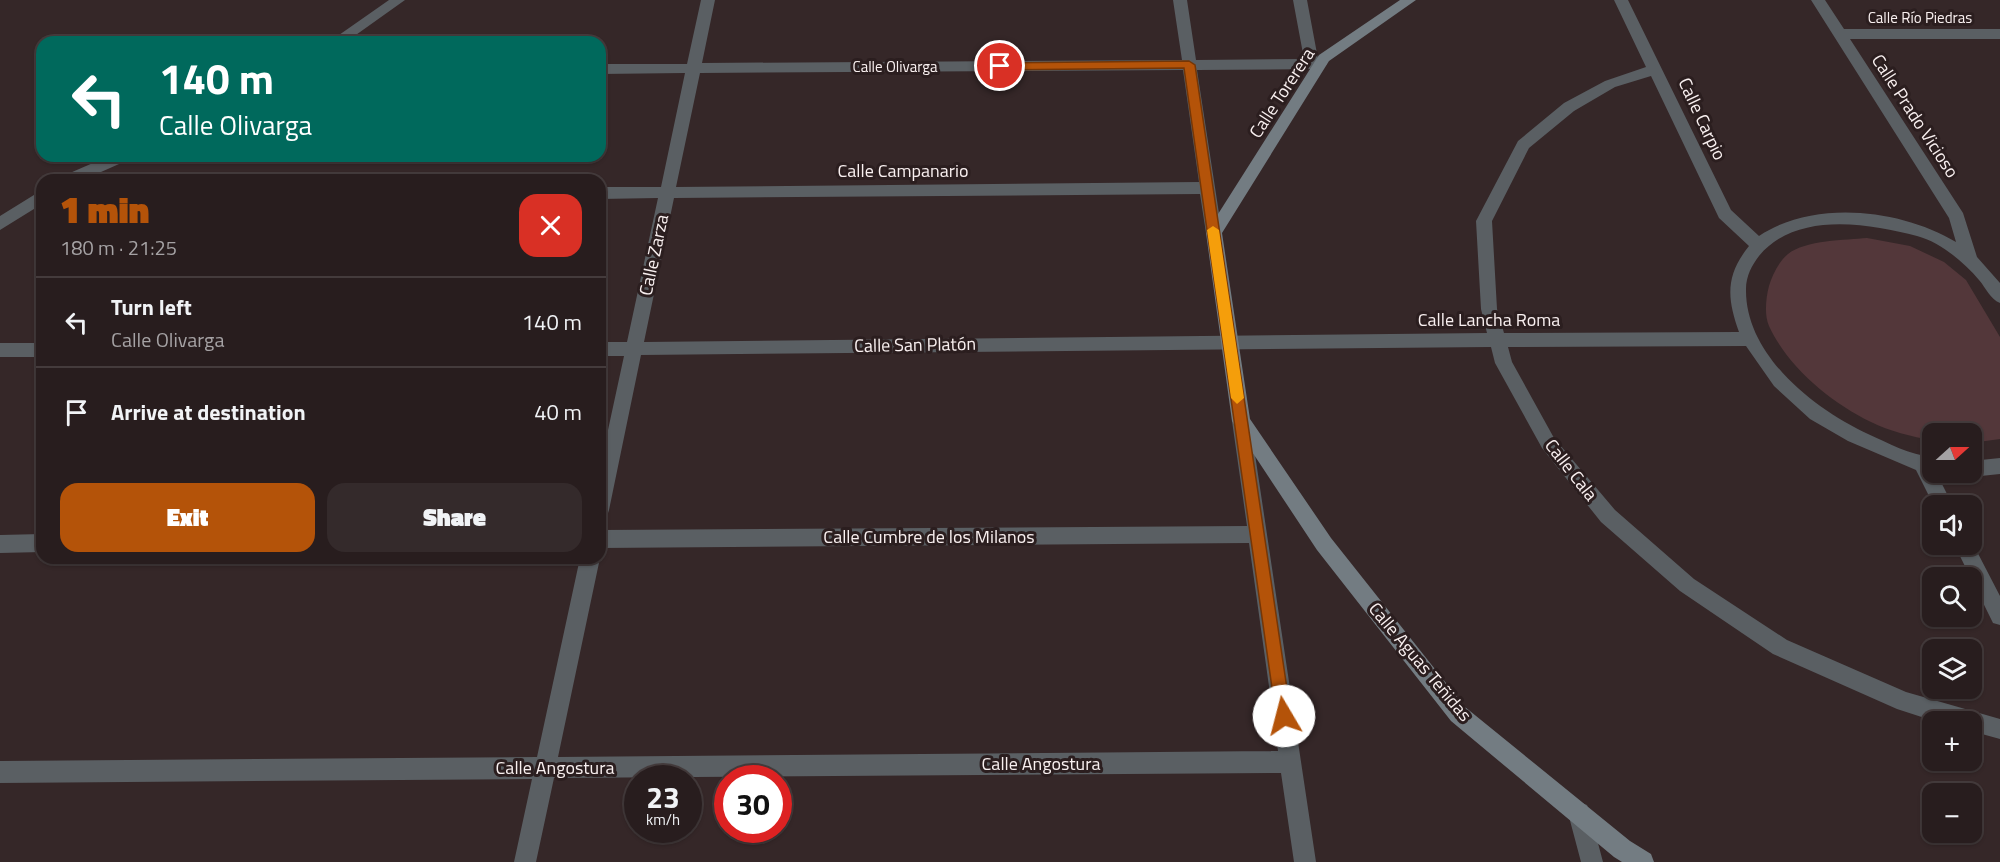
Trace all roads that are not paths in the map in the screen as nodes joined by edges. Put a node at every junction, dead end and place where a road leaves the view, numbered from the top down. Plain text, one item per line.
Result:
1 (398, 0) edge
2 (708, 0) edge
3 (1180, 0) edge
4 (1300, 0) edge
5 (1409, 0) edge
6 (1621, 0) edge
7 (1818, 0) edge
8 (1840, 34) junction
9 (2000, 34) edge
10 (345, 36) edge
11 (1316, 64) junction
12 (1189, 65) junction
13 (606, 69) edge
14 (694, 69) junction
15 (1656, 69) junction
16 (109, 162) edge
17 (82, 174) edge
18 (1207, 188) junction
19 (667, 192) junction
20 (606, 193) edge
21 (36, 200) edge
22 (0, 224) edge
23 (1214, 233) junction
24 (1759, 246) junction
25 (1969, 258) junction
26 (2000, 296) edge
27 (1495, 339) junction
28 (1749, 339) junction
29 (1230, 341) junction
30 (606, 349) edge
31 (634, 349) junction
32 (0, 350) edge
33 (36, 350) edge
34 (1241, 420) junction
35 (1922, 463) edge
36 (2000, 466) edge
37 (1982, 468) edge
38 (606, 482) edge
39 (1257, 534) junction
40 (606, 539) edge
41 (36, 543) edge
42 (0, 544) edge
43 (1970, 555) edge
44 (589, 564) edge
45 (2000, 616) edge
46 (2000, 729) edge
47 (1290, 762) junction
48 (545, 768) junction
49 (0, 772) edge
50 (1579, 813) junction
51 (525, 862) edge
52 (1305, 862) edge
53 (1592, 862) edge
54 (1643, 862) edge

1 - 10 street
2 - 14 street, Calle Zarza
3 - 12 street
4 - 11 street
5 - 11 street, Calle Torerera
6 - 15 street, Calle Carpio
7 - 8 street, Calle Prado Vicioso
8 - 9 street, Calle Río Piedras
8 - 25 street, Calle Prado Vicioso
11 - 12 street, Calle Olivarga
11 - 23 street, Calle Torerera
12 - 14 street, Calle Olivarga
12 - 18 street
13 - 14 street, Calle Olivarga
14 - 19 street, Calle Zarza
15 - 24 street, Calle Carpio
15 - 27 street, Calle Cala
16 - 17 street
18 - 19 street, Calle Campanario
18 - 23 street
19 - 20 street, Calle Campanario
19 - 31 street, Calle Zarza
21 - 22 street
23 - 29 street
24 - 25 street
24 - 28 street
25 - 26 street
27 - 28 street, Calle Lancha Roma
27 - 29 street, Calle Lancha Roma
27 - 46 street, Calle Cala
28 - 35 street
29 - 31 street, Calle San Platón
29 - 34 street
30 - 31 street, Calle San Platón
31 - 38 street, Calle Zarza
32 - 33 street
34 - 39 street
34 - 50 street, Calle Aguas Teñidas
36 - 37 street
39 - 40 street, Calle Cumbre de los Milanos
39 - 47 street
41 - 42 street
43 - 45 street
44 - 48 street
47 - 48 street, Calle Angostura
47 - 52 street
48 - 49 street, Calle Angostura
48 - 51 street
50 - 53 street
50 - 54 street, Calle Aguas Teñidas

